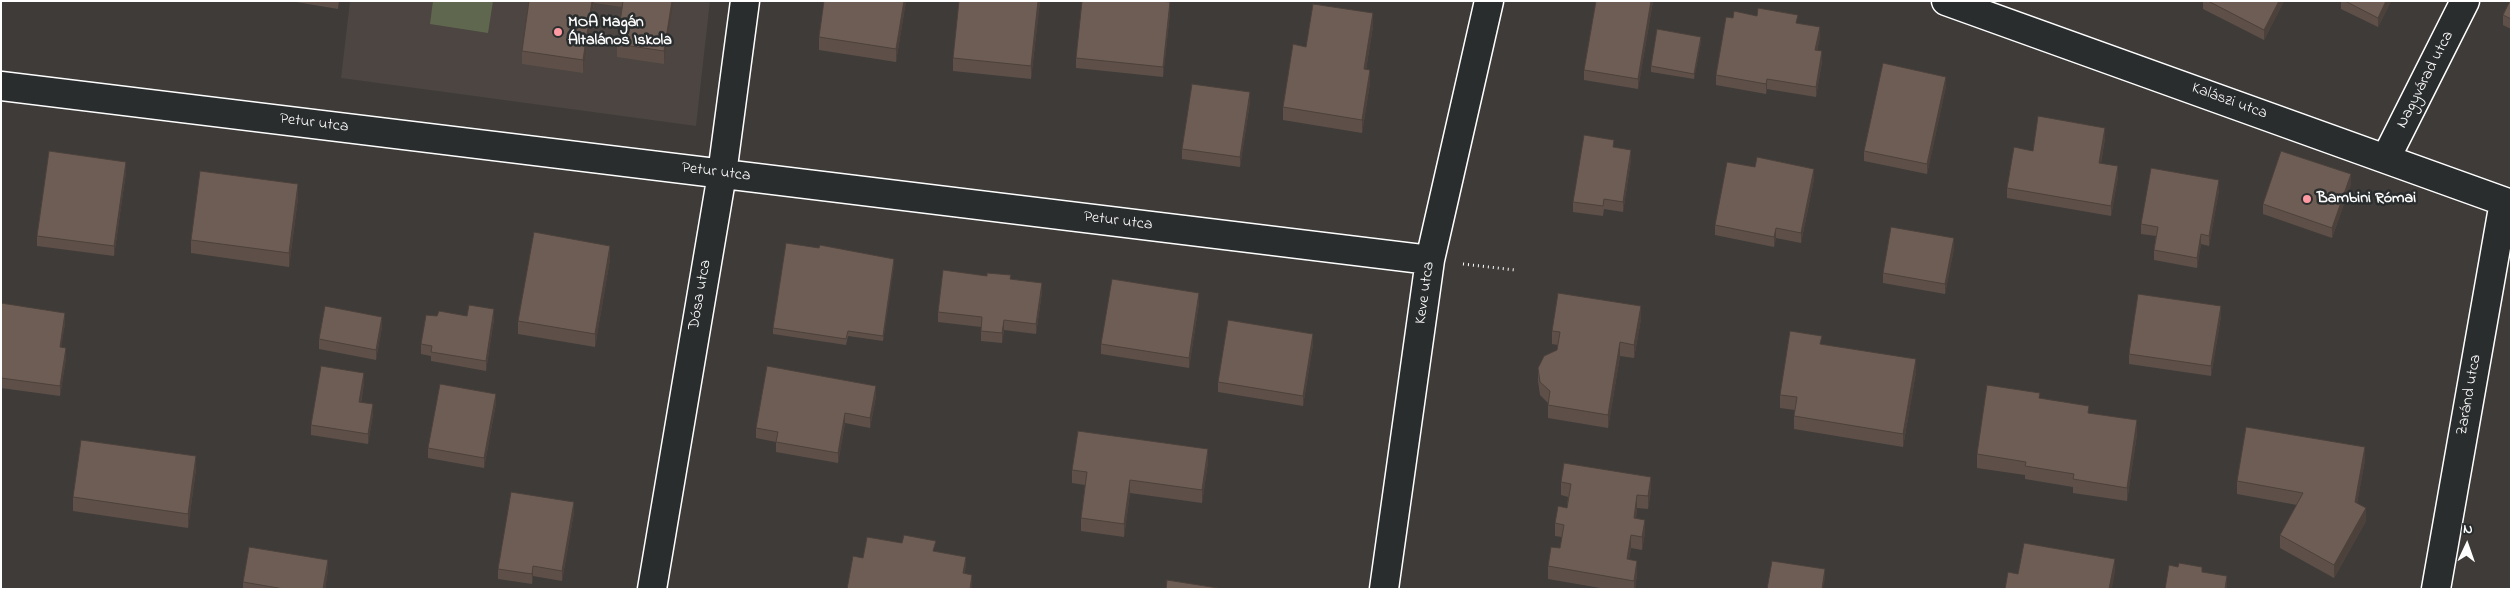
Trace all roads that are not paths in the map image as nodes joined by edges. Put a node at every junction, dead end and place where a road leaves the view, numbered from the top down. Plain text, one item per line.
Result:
1 (745, 1) edge
2 (1489, 1) edge
3 (1946, 1) edge
4 (2466, 1) edge
5 (1, 86) edge
6 (2386, 158) junction
7 (722, 174) junction
8 (2507, 203) edge
9 (1430, 260) junction
10 (2438, 588) edge
11 (652, 589) edge
12 (1384, 589) edge

1 - 7 street, Dósa utca
2 - 9 street, Keve utca
3 - 6 street, Kalászi utca
4 - 6 street, Nagyvárad utca
5 - 7 street, Petur utca
6 - 8 street, Kalászi utca
7 - 9 street, Petur utca
7 - 11 street, Dósa utca
8 - 10 street, Zaránd utca
9 - 12 street, Keve utca

